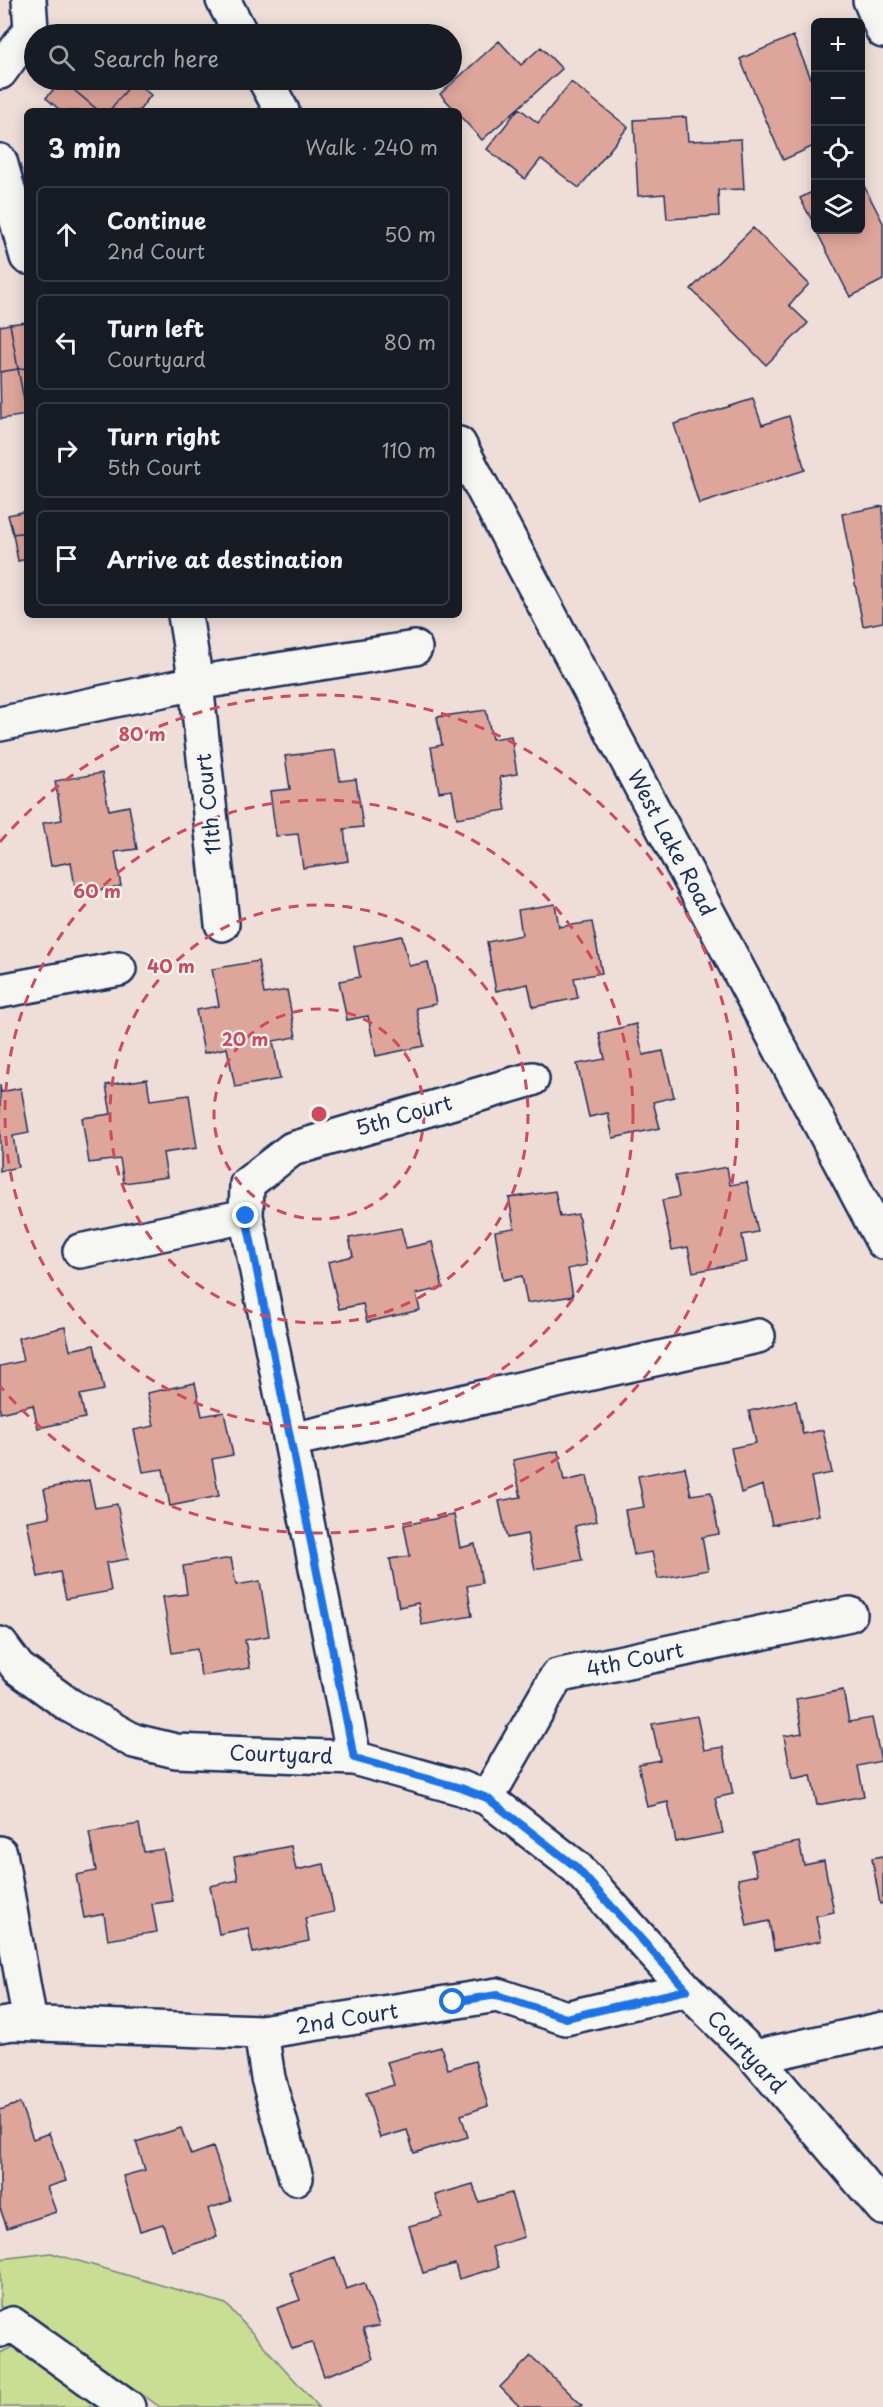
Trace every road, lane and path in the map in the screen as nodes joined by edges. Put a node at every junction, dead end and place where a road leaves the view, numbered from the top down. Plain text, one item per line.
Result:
1 (28, 0) edge
2 (223, 0) edge
3 (870, 0) edge
4 (30, 24) edge
5 (236, 24) edge
6 (883, 31) edge
7 (24, 39) edge
8 (0, 72) edge
9 (270, 90) edge
10 (280, 108) edge
11 (0, 161) edge
12 (24, 246) edge
13 (462, 450) edge
14 (185, 618) edge
15 (415, 648) dead end
16 (196, 683) junction
17 (0, 724) edge
18 (222, 924) dead end
19 (119, 969) dead end
20 (0, 991) edge
21 (532, 1079) dead end
22 (246, 1216) junction
23 (883, 1242) edge
24 (80, 1251) dead end
25 (759, 1336) dead end
26 (291, 1440) junction
27 (850, 1614) dead end
28 (0, 1644) edge
29 (354, 1758) junction
30 (487, 1798) junction
31 (0, 1853) edge
32 (687, 1990) junction
33 (15, 2024) edge
34 (883, 2029) edge
35 (261, 2032) junction
36 (755, 2057) junction
37 (296, 2178) dead end
38 (883, 2208) edge
39 (0, 2330) edge
40 (128, 2407) edge

1 - 4 street
2 - 5 street
3 - 6 street
7 - 8 street
9 - 10 street
11 - 12 street
13 - 23 street, West Lake Road
14 - 16 street, 11th Court
15 - 16 street
16 - 17 street
16 - 18 street, 11th Court
19 - 20 street
21 - 22 street, 5th Court
22 - 24 street
22 - 26 street, 5th Court
25 - 26 street
26 - 29 street, 5th Court
27 - 30 street, 4th Court
28 - 29 street, Courtyard
29 - 30 street, Courtyard
30 - 32 street, Courtyard
31 - 33 street
32 - 35 street, 2nd Court
32 - 36 street, Courtyard
33 - 35 street, 2nd Court
34 - 36 street
35 - 37 street
36 - 38 street, Courtyard
39 - 40 street

